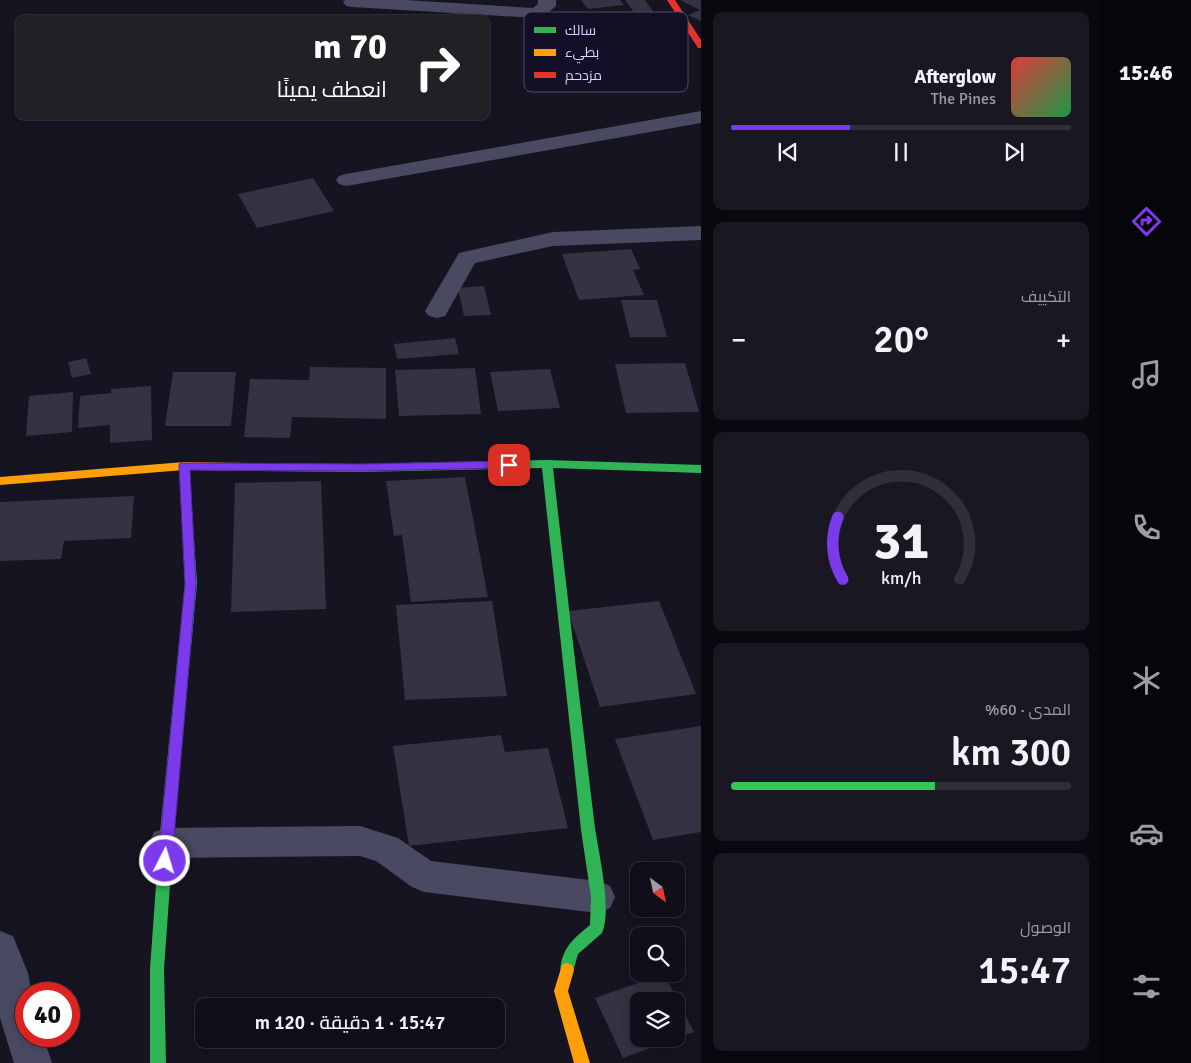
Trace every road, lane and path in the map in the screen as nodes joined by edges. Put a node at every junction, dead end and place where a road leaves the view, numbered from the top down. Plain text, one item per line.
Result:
1 (547, 0) edge
2 (671, 0) edge
3 (352, 2) dead end
4 (540, 12) edge
5 (679, 12) edge
6 (524, 13) edge
7 (688, 26) edge
8 (701, 46) edge
9 (701, 118) edge
10 (346, 180) dead end
11 (701, 233) edge
12 (437, 311) dead end
13 (547, 464) junction
14 (184, 466) junction
15 (701, 469) edge
16 (0, 481) edge
17 (166, 843) junction
18 (598, 897) junction
19 (0, 948) edge
20 (33, 1063) edge
21 (158, 1063) edge
22 (582, 1063) edge

1 - 4 street
2 - 5 street
3 - 6 street
7 - 8 street
9 - 10 street
11 - 12 street
13 - 14 street
13 - 15 street
13 - 18 street
14 - 16 street
14 - 17 street
17 - 18 street
17 - 21 street
18 - 22 street
19 - 20 street

